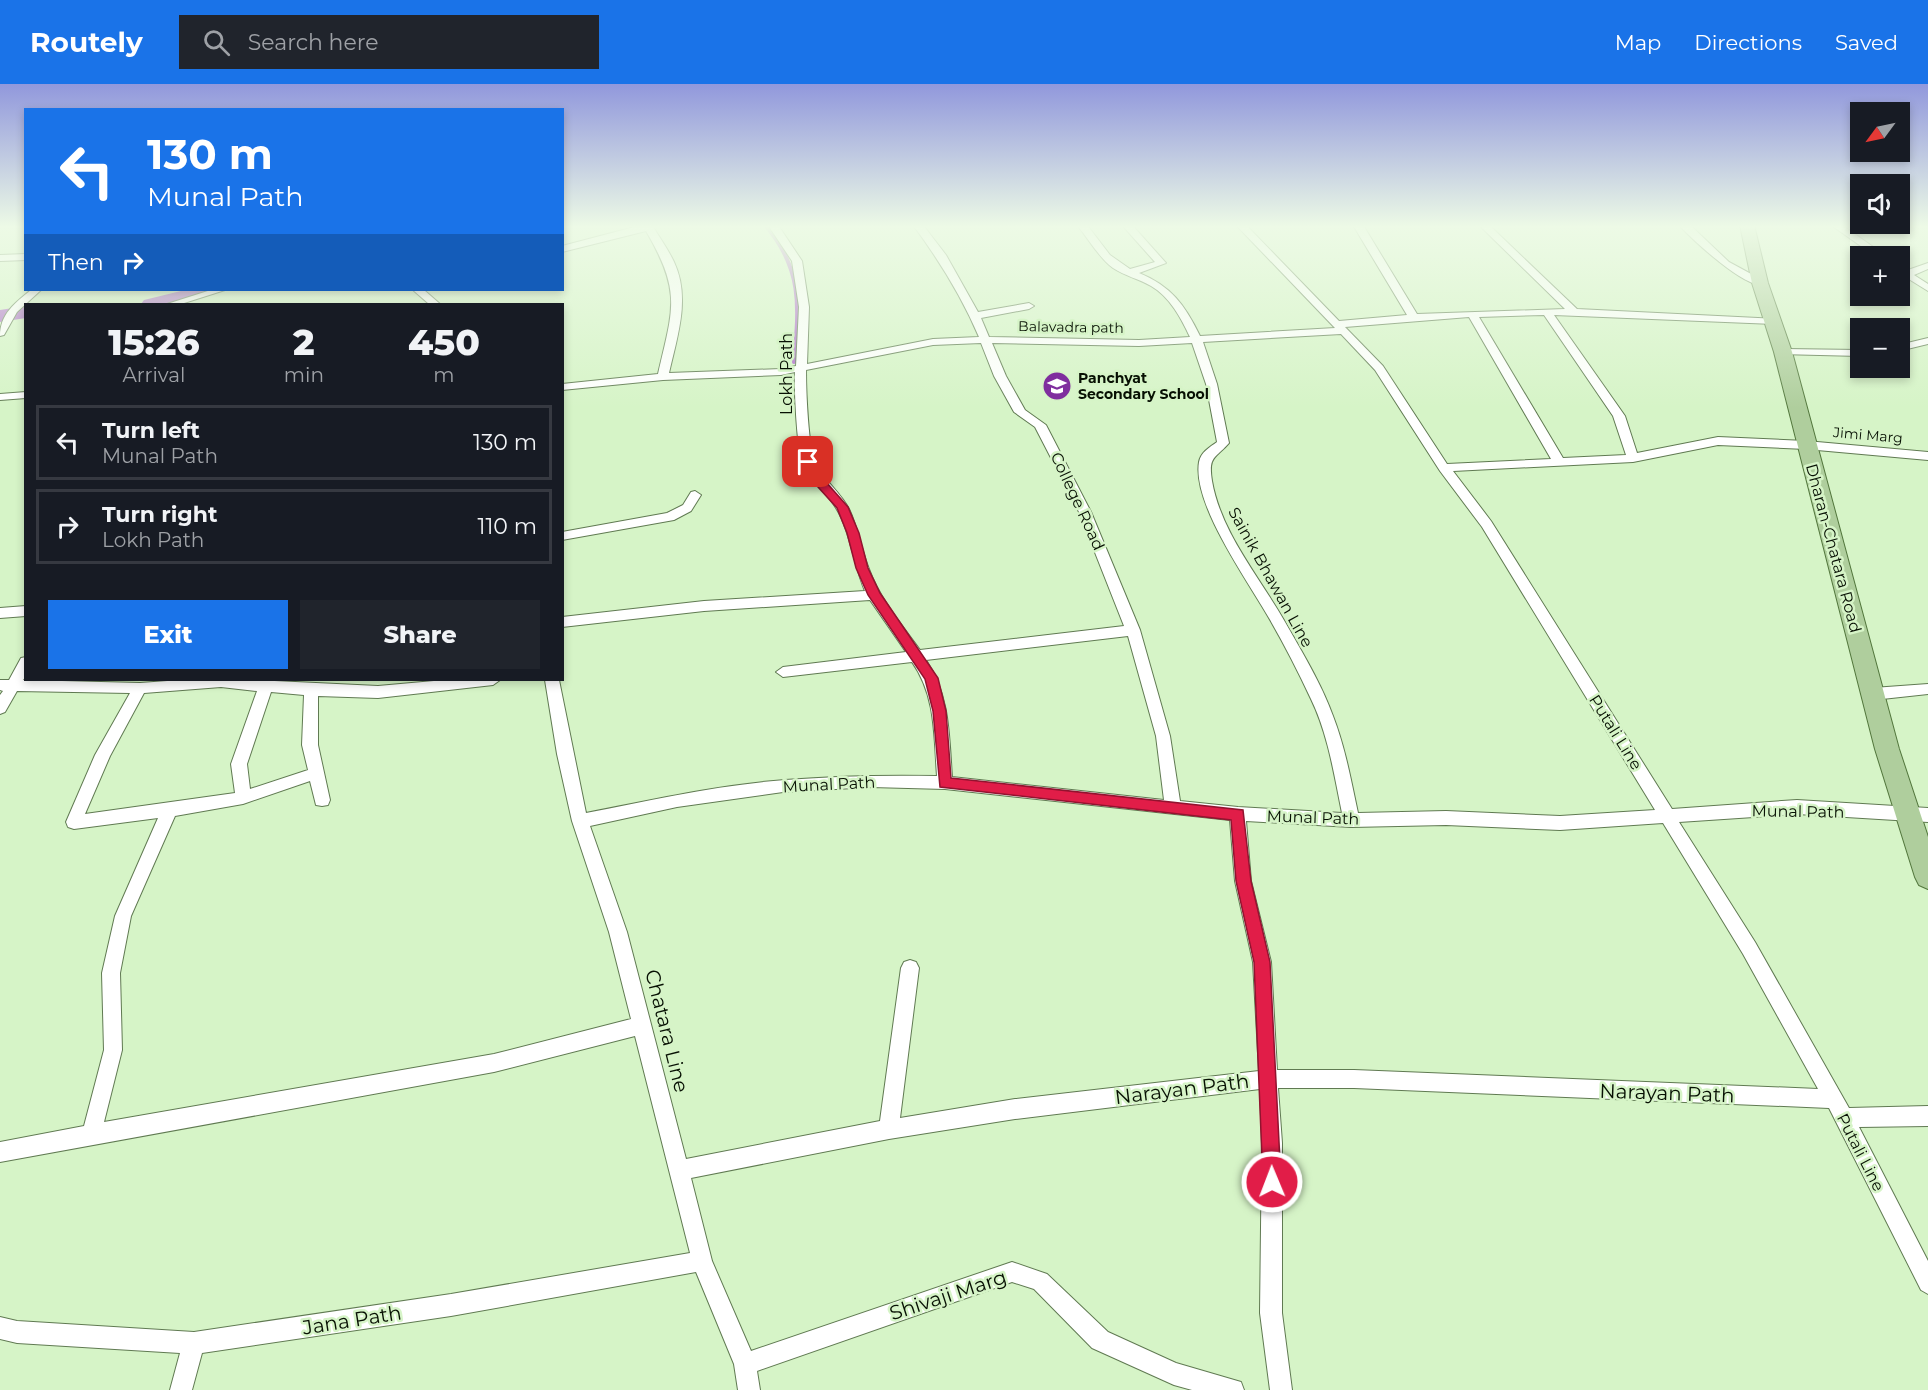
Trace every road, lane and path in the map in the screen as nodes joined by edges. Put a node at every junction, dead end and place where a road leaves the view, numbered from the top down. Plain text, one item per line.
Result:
1 (676, 286) edge
2 (801, 286) edge
3 (958, 286) edge
4 (1159, 286) edge
5 (1300, 286) edge
6 (1395, 286) edge
7 (1547, 286) edge
8 (1761, 286) edge
9 (35, 291) edge
10 (217, 291) edge
11 (175, 303) edge
12 (1029, 306) dead end
13 (1547, 312) junction
14 (1574, 312) junction
15 (1472, 314) junction
16 (7, 315) edge
17 (24, 316) edge
18 (975, 316) junction
19 (1414, 318) junction
20 (1774, 321) junction
21 (1342, 327) junction
22 (0, 333) edge
23 (986, 340) junction
24 (1195, 340) junction
25 (1928, 341) edge
26 (1910, 345) edge
27 (1784, 352) junction
28 (1850, 353) edge
29 (800, 369) junction
30 (663, 377) junction
31 (564, 387) edge
32 (24, 395) edge
33 (0, 398) edge
34 (1806, 445) junction
35 (1928, 456) edge
36 (1633, 458) junction
37 (1560, 463) junction
38 (1444, 468) junction
39 (695, 495) dead end
40 (564, 536) edge
41 (874, 595) junction
42 (24, 611) edge
43 (0, 613) edge
44 (564, 622) edge
45 (1133, 630) junction
46 (917, 656) junction
47 (24, 664) edge
48 (783, 672) dead end
49 (483, 681) edge
50 (552, 681) edge
51 (6, 686) edge
52 (266, 686) junction
53 (140, 688) junction
54 (312, 690) junction
55 (1928, 690) edge
56 (1873, 694) junction
57 (0, 708) edge
58 (316, 773) junction
59 (945, 783) junction
60 (243, 798) junction
61 (322, 800) dead end
62 (1173, 808) junction
63 (170, 810) junction
64 (1238, 814) junction
65 (1917, 814) edge
66 (1668, 816) junction
67 (1351, 819) junction
68 (580, 821) junction
69 (1928, 877) edge
70 (910, 968) dead end
71 (643, 1026) junction
72 (1267, 1079) junction
73 (1834, 1099) junction
74 (1928, 1116) edge
75 (1843, 1118) junction
76 (889, 1129) junction
77 (91, 1134) junction
78 (0, 1152) edge
79 (679, 1170) junction
80 (702, 1261) junction
81 (1928, 1283) edge
82 (0, 1328) edge
83 (194, 1343) junction
84 (746, 1364) junction
85 (181, 1390) edge
86 (749, 1390) edge
87 (1233, 1390) edge
88 (1281, 1390) edge

1 - 30 street
2 - 29 street, Lokh Path
3 - 18 street, College Road
4 - 24 street, Sainik Bhawan Line
5 - 21 street, Putali Line
6 - 19 street
7 - 14 street
8 - 20 main road, Dharan-Chatara Road
9 - 16 street
10 - 11 street
12 - 18 street
13 - 14 street, Balavadra path
13 - 15 street, Balavadra path
13 - 36 street
14 - 20 street, Balavadra path
15 - 19 street, Balavadra path
15 - 37 street
16 - 17 street
16 - 22 street
18 - 23 street, College Road
19 - 21 street, Balavadra path
20 - 27 main road, Dharan-Chatara Road
21 - 24 street, Balavadra path
21 - 38 street, Putali Line
23 - 24 street, Balavadra path
23 - 29 street, Balavadra path
23 - 45 street, College Road
24 - 67 street, Sainik Bhawan Line
25 - 26 street
27 - 28 street
27 - 34 main road, Dharan-Chatara Road
29 - 30 street, Balavadra path
29 - 41 street, Lokh Path
30 - 31 street, Balavadra path
32 - 33 street
34 - 35 street, Jimi Marg
34 - 36 street, Jimi Marg
34 - 56 main road, Dharan-Chatara Road
36 - 37 street, Jimi Marg
37 - 38 street, Jimi Marg
38 - 66 street, Putali Line
39 - 40 street
41 - 44 street
41 - 46 street, Lokh Path
42 - 43 street
45 - 46 street
45 - 62 street, College Road
46 - 48 street
46 - 59 street, Lokh Path
47 - 51 street
49 - 54 street
50 - 68 street, Chatara Line
51 - 53 street
51 - 57 street
52 - 53 street
52 - 54 street
52 - 60 street
53 - 63 street
54 - 58 street
55 - 56 street
56 - 65 main road, Dharan-Chatara Road
58 - 60 street
58 - 61 street
59 - 62 street, Munal Path
59 - 68 street, Munal Path
60 - 63 street
62 - 64 street, Munal Path
63 - 77 street
64 - 67 street, Munal Path
64 - 72 street
65 - 66 street, Munal Path
65 - 69 main road, Dharan-Chatara Road
66 - 67 street, Munal Path
66 - 73 street, Putali Line
68 - 71 street, Chatara Line
70 - 76 street
71 - 77 street
71 - 79 street, Chatara Line
72 - 73 street, Narayan Path
72 - 76 street, Narayan Path
72 - 88 street
73 - 75 street, Putali Line
74 - 75 street
75 - 81 street, Putali Line
76 - 79 street, Narayan Path
77 - 78 street
79 - 80 street, Chatara Line
80 - 83 street, Jana Path
80 - 84 street, Chatara Line
82 - 83 street, Jana Path
83 - 85 street
84 - 86 street, Chatara Line
84 - 87 street, Shivaji Marg

